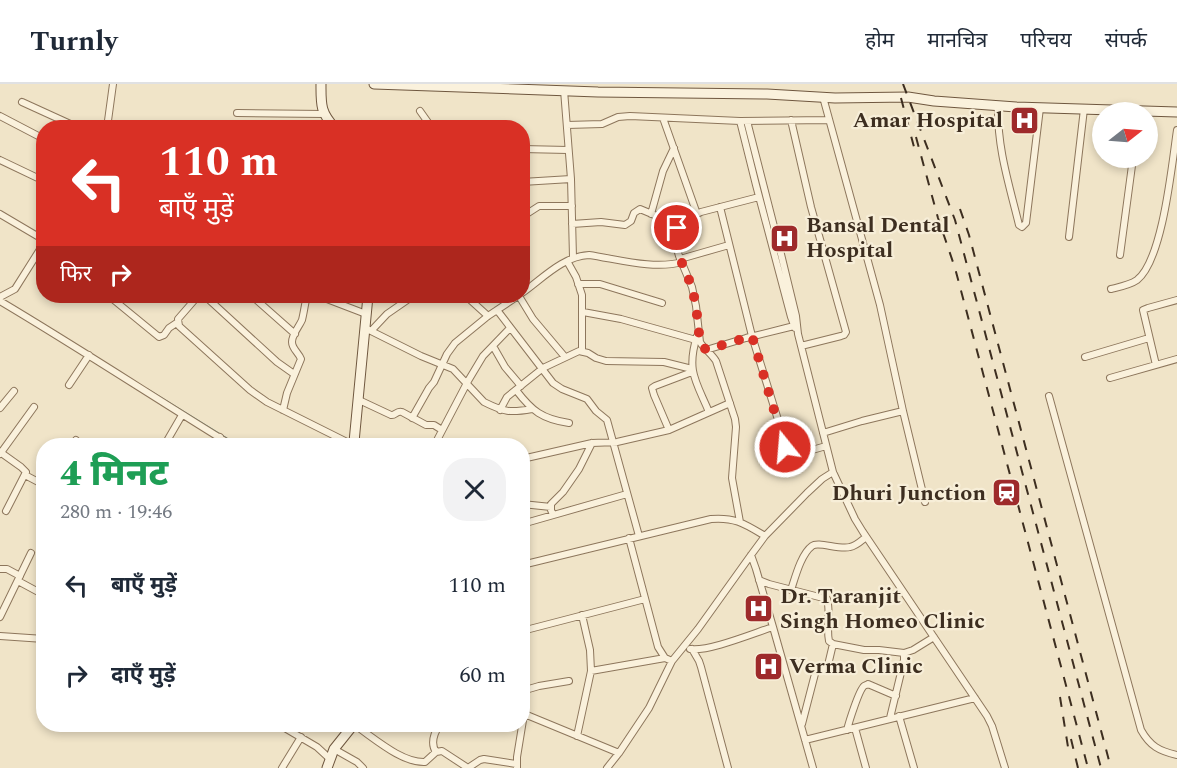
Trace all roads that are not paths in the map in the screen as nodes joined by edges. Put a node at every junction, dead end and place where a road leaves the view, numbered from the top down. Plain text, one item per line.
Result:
1 (113, 84) edge
2 (321, 84) edge
3 (374, 84) edge
4 (417, 84) edge
5 (564, 90) junction
6 (822, 97) junction
7 (22, 102) dead end
8 (998, 105) junction
9 (1040, 108) junction
10 (1084, 109) junction
11 (1092, 109) edge
12 (420, 111) dead end
13 (1158, 112) edge
14 (1177, 112) edge
15 (237, 113) dead end
16 (324, 114) junction
17 (0, 116) edge
18 (663, 118) junction
19 (61, 120) edge
20 (107, 120) edge
21 (329, 120) edge
22 (426, 120) edge
23 (791, 120) junction
24 (829, 120) junction
25 (744, 121) junction
26 (567, 125) junction
27 (1177, 130) edge
28 (36, 135) edge
29 (674, 148) junction
30 (530, 149) edge
31 (568, 150) junction
32 (0, 160) edge
33 (1132, 168) edge
34 (36, 177) edge
35 (571, 179) junction
36 (530, 182) edge
37 (759, 197) junction
38 (572, 206) junction
39 (720, 207) junction
40 (530, 211) edge
41 (0, 214) edge
42 (651, 214) junction
43 (697, 214) junction
44 (572, 224) junction
45 (675, 224) junction
46 (36, 237) edge
47 (1069, 237) dead end
48 (729, 245) junction
49 (36, 255) edge
50 (1120, 255) dead end
51 (570, 259) junction
52 (681, 261) junction
53 (578, 284) junction
54 (530, 288) edge
55 (1111, 288) dead end
56 (0, 299) edge
57 (1177, 300) edge
58 (118, 303) edge
59 (192, 303) edge
60 (213, 303) edge
61 (260, 303) edge
62 (305, 303) edge
63 (337, 303) edge
64 (367, 303) edge
65 (403, 303) edge
66 (474, 303) edge
67 (508, 303) edge
68 (524, 303) edge
69 (662, 303) dead end
70 (497, 310) junction
71 (583, 312) junction
72 (366, 314) junction
73 (489, 316) junction
74 (178, 322) junction
75 (794, 326) junction
76 (510, 328) junction
77 (368, 330) junction
78 (295, 333) junction
79 (798, 334) junction
80 (697, 336) junction
81 (752, 336) junction
82 (1149, 338) junction
83 (493, 346) junction
84 (801, 346) junction
85 (706, 350) junction
86 (582, 351) junction
87 (89, 355) junction
88 (565, 357) junction
89 (1085, 357) dead end
90 (1177, 359) edge
91 (442, 364) junction
92 (1156, 365) junction
93 (543, 368) junction
94 (692, 370) junction
95 (294, 374) junction
96 (1110, 378) dead end
97 (467, 383) junction
98 (69, 385) dead end
99 (518, 388) junction
100 (14, 391) dead end
101 (1049, 396) dead end
102 (359, 400) junction
103 (730, 403) junction
104 (34, 407) dead end
105 (0, 408) edge
106 (532, 409) junction
107 (283, 410) junction
108 (500, 410) junction
109 (903, 411) junction
110 (709, 412) junction
111 (182, 414) junction
112 (412, 418) junction
113 (569, 423) dead end
114 (442, 430) junction
115 (669, 430) junction
116 (823, 433) junction
117 (220, 437) edge
118 (168, 438) edge
119 (341, 438) edge
120 (355, 438) edge
121 (438, 438) edge
122 (613, 442) junction
123 (592, 443) junction
124 (826, 446) junction
125 (0, 453) edge
126 (530, 457) edge
127 (833, 472) junction
128 (25, 475) junction
129 (36, 481) edge
130 (627, 494) junction
131 (925, 502) dead end
132 (530, 506) edge
133 (6, 511) dead end
134 (552, 511) junction
135 (530, 521) edge
136 (740, 522) junction
137 (639, 536) junction
138 (765, 537) junction
139 (866, 537) junction
140 (629, 538) junction
141 (31, 554) dead end
142 (751, 555) junction
143 (530, 563) edge
144 (0, 569) edge
145 (19, 578) junction
146 (759, 580) junction
147 (36, 589) edge
148 (790, 590) junction
149 (645, 599) junction
150 (582, 615) junction
151 (0, 616) edge
152 (773, 627) junction
153 (530, 628) edge
154 (0, 636) edge
155 (934, 637) junction
156 (36, 638) edge
157 (833, 644) junction
158 (688, 648) junction
159 (904, 653) junction
160 (665, 658) junction
161 (672, 661) junction
162 (591, 672) junction
163 (569, 681) dead end
164 (530, 689) edge
165 (896, 696) junction
166 (975, 698) junction
167 (899, 716) junction
168 (530, 717) edge
169 (890, 718) junction
170 (801, 725) junction
171 (855, 728) junction
172 (847, 730) junction
173 (292, 732) edge
174 (349, 732) edge
175 (364, 732) edge
176 (436, 732) edge
177 (521, 732) edge
178 (577, 736) junction
179 (301, 737) junction
180 (805, 740) junction
181 (436, 752) junction
182 (619, 753) junction
183 (1177, 755) edge
184 (330, 759) edge
185 (516, 766) edge
186 (610, 767) edge
187 (282, 768) edge
188 (363, 768) edge
189 (468, 768) edge
190 (728, 768) edge
191 (813, 768) edge
192 (866, 768) edge
193 (914, 768) edge
194 (1005, 768) edge

1 - 20 street
2 - 16 street
3 - 4 street
4 - 5 street
5 - 6 street
5 - 26 street
6 - 8 street
6 - 24 street
7 - 19 street
8 - 9 street
8 - 9 street
9 - 10 street
10 - 11 street
10 - 47 street
12 - 22 street
13 - 14 street
15 - 16 street
16 - 21 street
17 - 28 street
18 - 25 street
18 - 26 street
18 - 29 street
23 - 24 street
23 - 25 street
23 - 84 street
24 - 109 street
25 - 37 street
25 - 79 street
26 - 31 street
27 - 55 street
29 - 42 street
29 - 43 street
30 - 31 street
31 - 35 street
32 - 34 street
33 - 50 street
35 - 36 street
35 - 38 street
37 - 39 street
37 - 75 street
38 - 40 street
38 - 44 street
39 - 43 street
39 - 48 street
41 - 46 street
42 - 44 street
42 - 45 street
43 - 45 street
44 - 51 street
45 - 52 street
48 - 52 street
48 - 81 street
49 - 56 street
51 - 52 street
51 - 53 street
51 - 54 street
52 - 80 street
53 - 69 street
53 - 71 street
56 - 87 street
57 - 82 street
58 - 74 street
59 - 74 street
60 - 95 street
61 - 78 street
62 - 78 street
63 - 72 street
64 - 72 street
65 - 77 street
66 - 73 street
67 - 70 street
68 - 88 street
70 - 73 street
70 - 76 street
71 - 80 street
71 - 86 street
72 - 77 street
73 - 91 street
74 - 107 street
75 - 79 street
75 - 81 street
76 - 83 street
76 - 93 street
77 - 91 street
77 - 102 street
78 - 95 street
79 - 84 street
80 - 85 street
80 - 94 street
81 - 85 street
81 - 124 street
82 - 89 street
82 - 92 street
83 - 97 street
83 - 99 street
84 - 116 street
85 - 103 street
86 - 88 street
86 - 94 street
87 - 98 street
87 - 111 street
88 - 93 street
90 - 92 street
91 - 97 street
91 - 112 street
92 - 96 street
93 - 99 street
93 - 122 street
94 - 110 street
94 - 115 street
95 - 107 street
97 - 108 street
97 - 114 street
99 - 106 street
99 - 108 street
100 - 105 street
101 - 183 street
102 - 112 street
102 - 120 street
103 - 110 street
103 - 136 street
104 - 125 street
106 - 108 street
106 - 113 street
107 - 119 street
109 - 116 street
109 - 131 street
110 - 115 street
111 - 117 street
111 - 118 street
112 - 114 street
114 - 121 street
115 - 122 street
116 - 124 street
122 - 123 street
122 - 130 street
123 - 126 street
123 - 134 street
124 - 127 street
125 - 128 street
127 - 138 street
127 - 139 street
128 - 129 street
128 - 133 street
130 - 134 street
130 - 137 street
132 - 134 street
134 - 135 street
136 - 137 street
136 - 138 street
137 - 140 street
138 - 142 street
139 - 148 street
139 - 155 street
140 - 143 street
140 - 149 street
141 - 145 street
142 - 146 street
142 - 158 street
144 - 145 street
145 - 147 street
145 - 151 street
146 - 148 street
146 - 152 street
148 - 157 street
149 - 150 street
149 - 160 street
150 - 153 street
150 - 162 street
152 - 158 street
152 - 170 street
154 - 156 street
155 - 159 street
155 - 166 street
157 - 159 street
157 - 170 street
158 - 161 street
158 - 190 street
159 - 165 street
160 - 161 street
160 - 162 street
161 - 182 street
162 - 178 street
163 - 164 street
165 - 169 street
165 - 172 street
166 - 167 street
166 - 194 street
167 - 169 street
167 - 193 street
168 - 178 street
169 - 171 street
170 - 180 street
171 - 172 street
171 - 192 street
172 - 180 street
173 - 179 street
174 - 184 street
175 - 181 street
176 - 181 street
177 - 185 street
178 - 182 street
179 - 184 street
179 - 187 street
180 - 191 street
181 - 189 street
182 - 186 street
184 - 188 street
185 - 189 street

